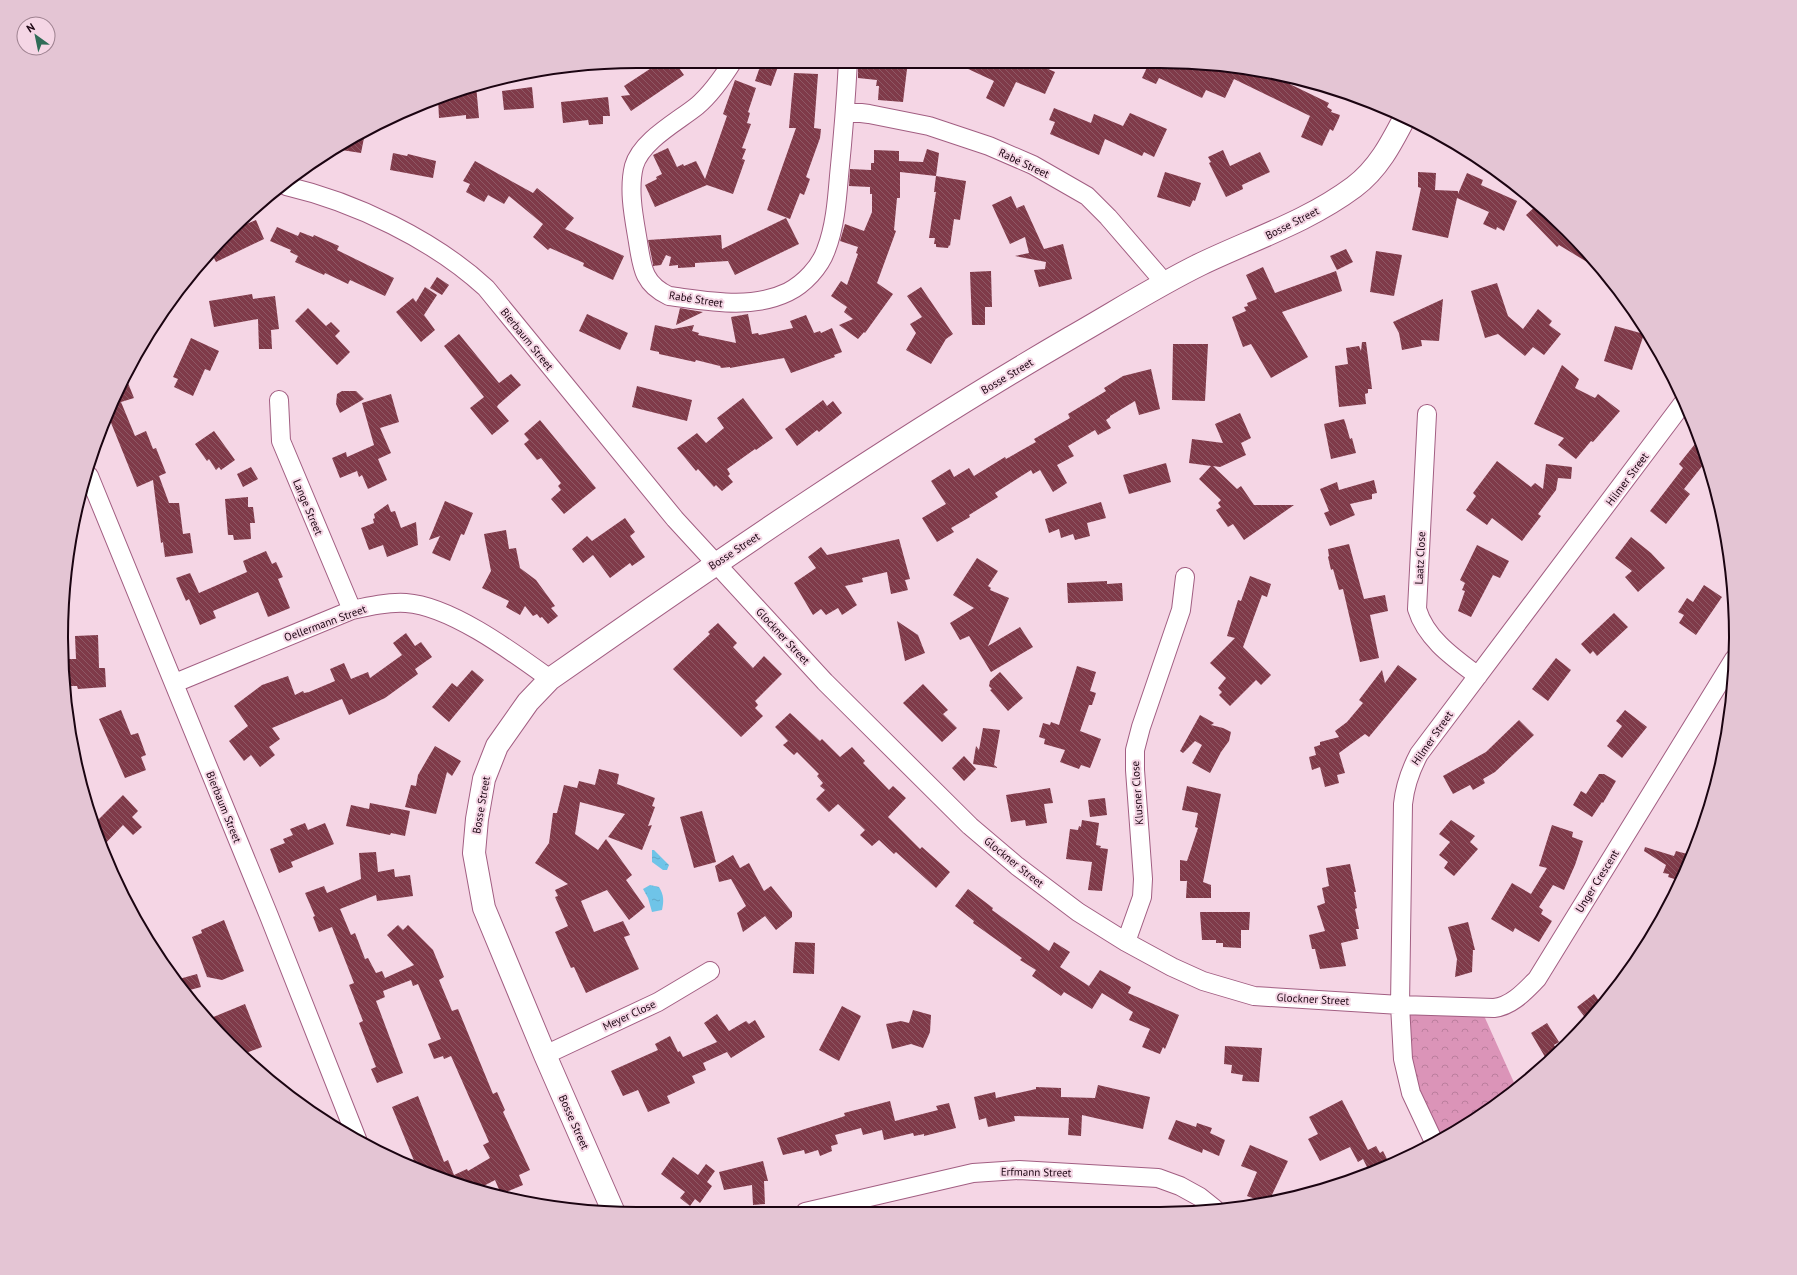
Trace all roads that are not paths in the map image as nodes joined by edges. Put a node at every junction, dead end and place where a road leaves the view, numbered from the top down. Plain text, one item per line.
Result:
1 (728, 68) edge
2 (848, 68) edge
3 (846, 112) junction
4 (1402, 123) edge
5 (290, 187) edge
6 (1162, 284) junction
7 (279, 400) dead end
8 (1680, 407) edge
9 (1427, 414) dead end
10 (90, 479) edge
11 (715, 563) junction
12 (1185, 577) dead end
13 (352, 610) junction
14 (1728, 668) edge
15 (1478, 676) junction
16 (550, 679) junction
17 (174, 683) junction
18 (1126, 942) junction
19 (710, 971) dead end
20 (1400, 1005) junction
21 (545, 1055) junction
22 (354, 1132) edge
23 (1432, 1137) edge
24 (1210, 1205) edge
25 (611, 1206) edge
26 (827, 1207) edge

1 - 3 street, Rabé Street
2 - 3 street, Rabé Street
3 - 6 street, Rabé Street
4 - 6 street, Bosse Street
5 - 11 street, Bierbaum Street
6 - 11 street, Bosse Street
7 - 13 street, Lange Street
8 - 15 street, Hilmer Street
9 - 15 street, Laatz Close
10 - 17 street, Bierbaum Street
11 - 16 street, Bosse Street
11 - 18 street, Glockner Street
12 - 18 street, Klusner Close
13 - 16 street, Oellermann Street
13 - 17 street, Oellermann Street
14 - 20 street, Unger Crescent
15 - 20 street, Hilmer Street
16 - 21 street, Bosse Street
17 - 22 street, Bierbaum Street
18 - 20 street, Glockner Street
19 - 21 street, Meyer Close
20 - 23 street, Hilmer Street
21 - 25 street, Bosse Street
24 - 26 street, Erfmann Street

